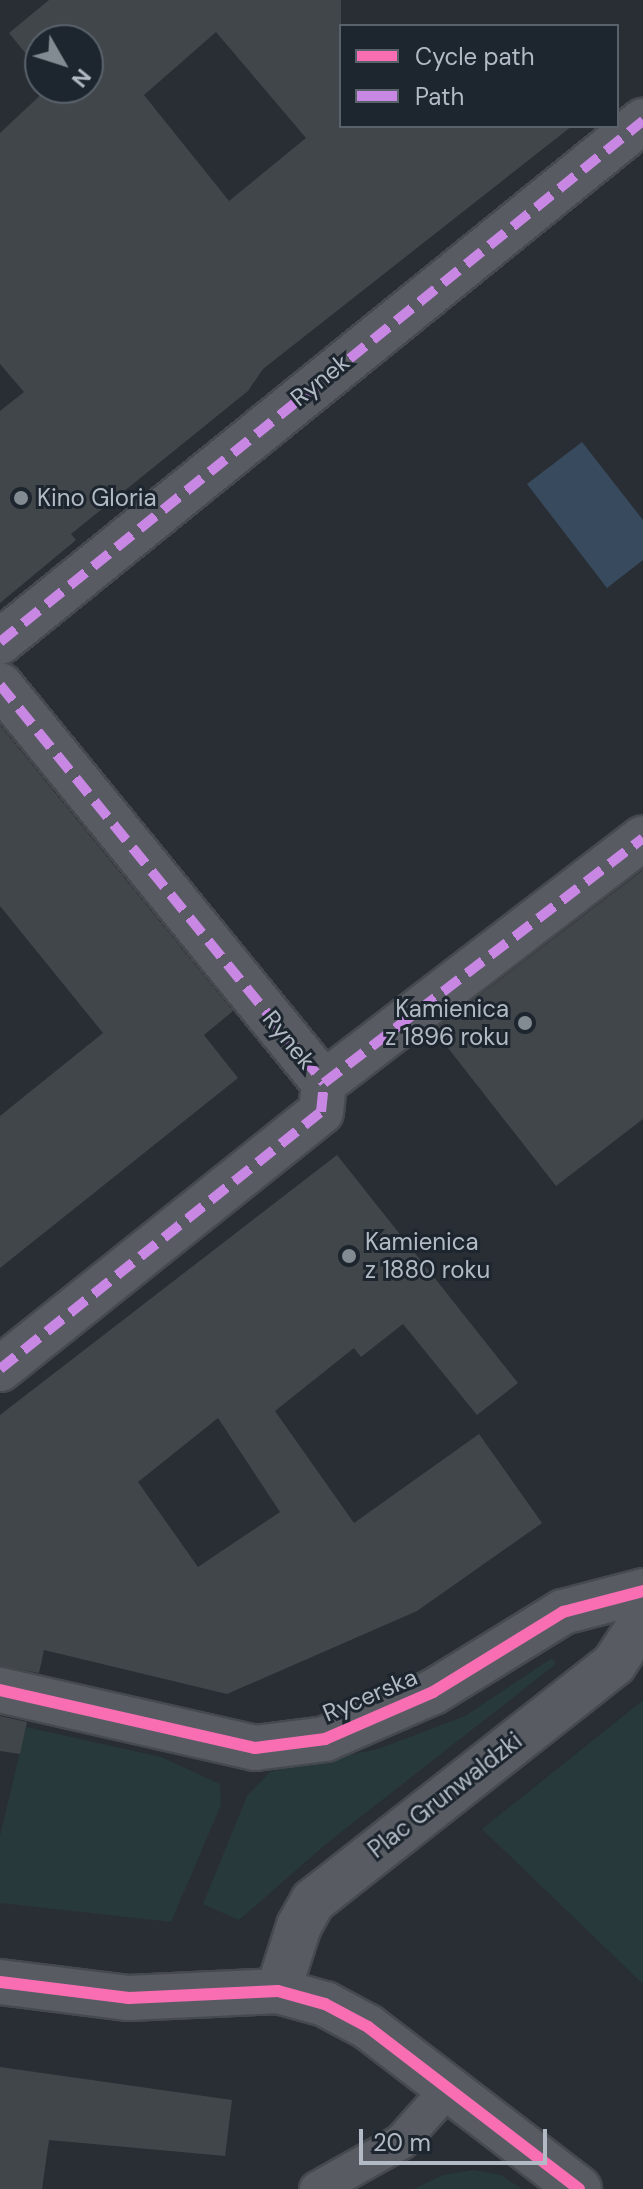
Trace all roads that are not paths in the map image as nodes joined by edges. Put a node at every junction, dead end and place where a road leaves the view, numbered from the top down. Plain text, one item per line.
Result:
1 (643, 121) edge
2 (0, 642) edge
3 (0, 685) edge
4 (643, 838) edge
5 (324, 1083) junction
6 (0, 1369) edge
7 (643, 1591) edge
8 (643, 1620) edge
9 (0, 1690) edge
10 (0, 1982) edge
11 (278, 1991) junction
12 (448, 2089) junction
13 (317, 2189) edge
14 (579, 2189) edge

1 - 2 street, Rynek
3 - 5 street, Rynek
4 - 5 street, Rynek
5 - 6 street
7 - 9 street, Rycerska
8 - 11 street, Plac Grunwaldzki
10 - 11 street
11 - 12 street
12 - 13 lane
12 - 14 street

